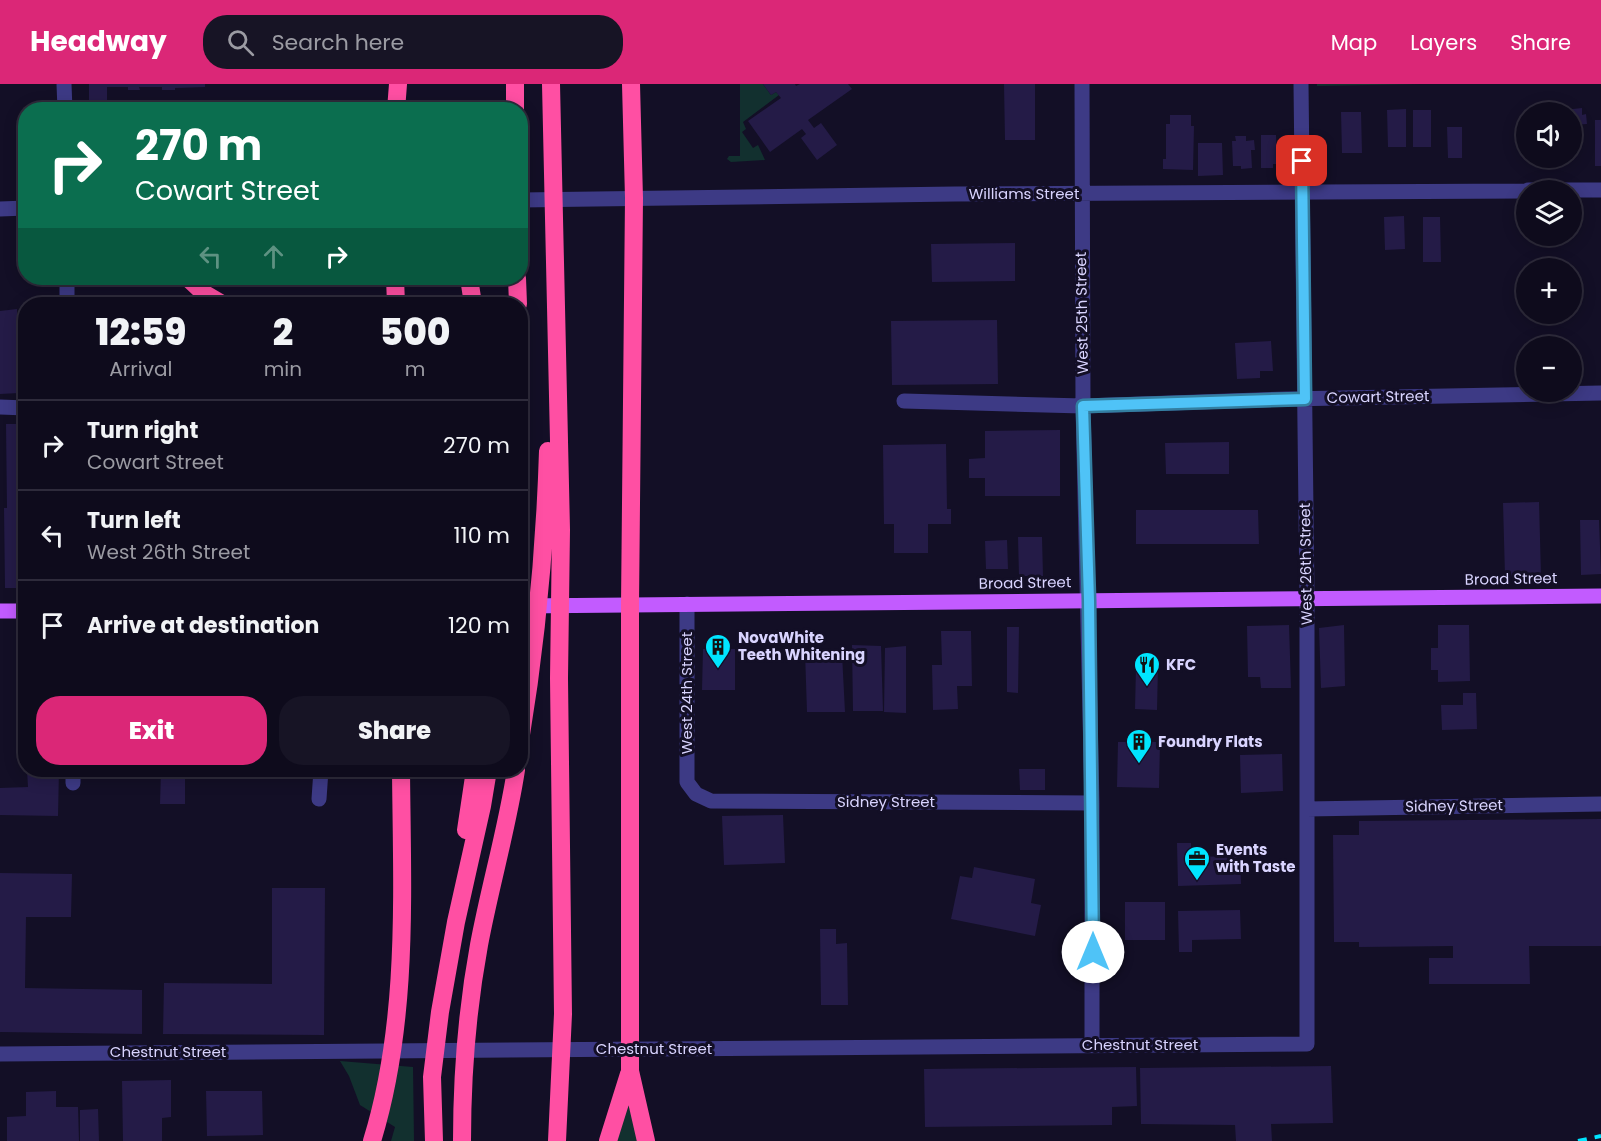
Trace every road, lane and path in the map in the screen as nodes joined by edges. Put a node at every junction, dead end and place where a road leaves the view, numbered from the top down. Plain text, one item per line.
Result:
1 (64, 84) edge
2 (398, 84) edge
3 (515, 84) edge
4 (551, 84) edge
5 (631, 84) edge
6 (1082, 84) edge
7 (1301, 84) edge
8 (65, 102) edge
9 (397, 102) edge
10 (515, 102) edge
11 (1516, 190) edge
12 (1582, 190) edge
13 (1601, 190) edge
14 (1081, 193) junction
15 (1302, 193) junction
16 (634, 198) junction
17 (528, 200) edge
18 (0, 208) edge
19 (18, 208) edge
20 (195, 285) edge
21 (210, 297) edge
22 (1601, 393) edge
23 (1305, 399) junction
24 (904, 401) dead end
25 (1083, 406) junction
26 (0, 407) edge
27 (18, 408) edge
28 (554, 530) junction
29 (1601, 596) edge
30 (1307, 598) junction
31 (1089, 600) junction
32 (687, 604) junction
33 (630, 605) junction
34 (528, 606) edge
35 (18, 611) edge
36 (0, 612) edge
37 (528, 691) edge
38 (321, 777) edge
39 (401, 777) edge
40 (475, 777) edge
41 (485, 777) edge
42 (515, 777) edge
43 (687, 782) joint
44 (319, 799) dead end
45 (476, 803) junction
46 (1092, 803) junction
47 (1601, 804) edge
48 (1307, 809) junction
49 (1307, 1044) joint
50 (1092, 1046) junction
51 (0, 1054) edge
52 (630, 1071) junction
53 (372, 1140) edge
54 (434, 1141) edge
55 (462, 1141) edge
56 (557, 1141) edge
57 (608, 1141) edge
58 (646, 1141) edge

1 - 8 street
2 - 9 highway
3 - 10 highway
4 - 28 highway
5 - 16 highway
6 - 14 street, West 25th Street
7 - 15 street, West 26th Street
11 - 15 street, Williams Street
12 - 13 street, Williams Street
14 - 15 street, Williams Street
14 - 16 street, Williams Street
14 - 25 street, West 25th Street
15 - 23 street, West 26th Street
16 - 17 street, Williams Street
16 - 33 highway
18 - 19 street
20 - 21 highway
22 - 23 street, Cowart Street
23 - 25 street, Cowart Street
23 - 30 street, West 26th Street
24 - 25 street, Cowart Street
25 - 31 street, West 25th Street
26 - 27 street
28 - 37 highway
28 - 56 highway
29 - 30 main road, Broad Street
30 - 31 main road, Broad Street
30 - 48 street, West 26th Street
31 - 32 main road, Broad Street
31 - 46 street, West 25th Street
32 - 33 main road, Broad Street
32 - 43 street, West 24th Street
33 - 34 main road, Broad Street
33 - 52 highway
35 - 36 main road
38 - 44 street
39 - 53 highway
40 - 45 highway
41 - 45 highway
42 - 55 highway
43 - 46 street, Sidney Street
45 - 54 highway
46 - 50 street, West 25th Street
47 - 48 street, Sidney Street
48 - 49 street, West 26th Street
49 - 50 street, Chestnut Street
50 - 51 street, Chestnut Street
52 - 57 highway
52 - 58 highway

